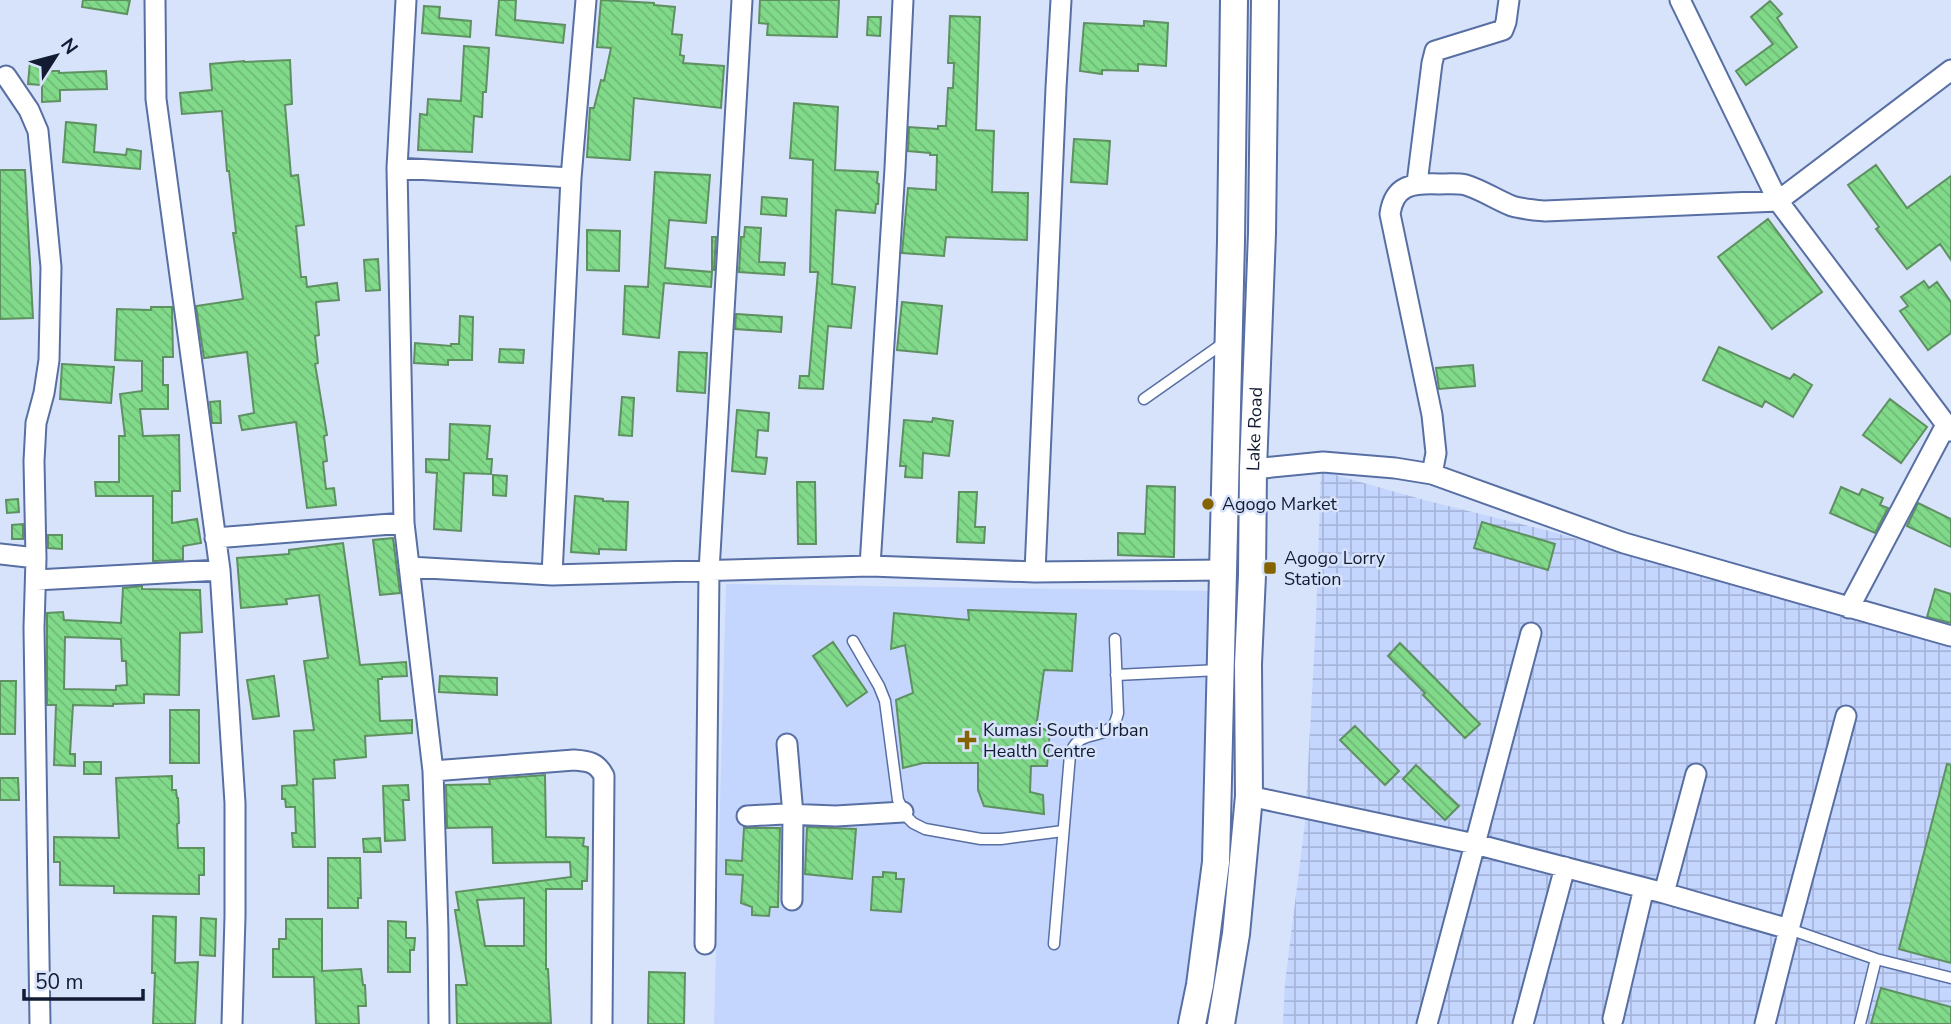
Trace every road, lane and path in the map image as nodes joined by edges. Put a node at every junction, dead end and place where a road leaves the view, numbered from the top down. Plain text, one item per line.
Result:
1 (155, 0) edge
2 (406, 0) edge
3 (586, 0) edge
4 (742, 0) edge
5 (903, 0) edge
6 (1061, 0) edge
7 (1234, 0) edge
8 (1265, 0) edge
9 (1509, 0) edge
10 (1680, 0) edge
11 (6, 76) dead end
12 (1949, 77) edge
13 (397, 168) junction
14 (571, 178) junction
15 (1417, 183) junction
16 (1778, 201) junction
17 (1228, 340) junction
18 (1144, 399) dead end
19 (1948, 428) edge
20 (1253, 469) junction
21 (1432, 474) junction
22 (404, 523) junction
23 (215, 538) junction
24 (0, 554) edge
25 (36, 558) junction
26 (870, 566) junction
27 (409, 567) junction
28 (220, 570) junction
29 (1224, 570) junction
30 (709, 571) junction
31 (1035, 572) junction
32 (552, 575) junction
33 (36, 580) junction
34 (1849, 608) junction
35 (1531, 633) dead end
36 (1951, 636) edge
37 (1115, 639) dead end
38 (853, 641) dead end
39 (1220, 670) junction
40 (1116, 676) junction
41 (1846, 716) dead end
42 (787, 744) dead end
43 (433, 771) junction
44 (1696, 774) dead end
45 (1249, 796) junction
46 (903, 812) junction
47 (793, 815) junction
48 (747, 816) dead end
49 (1063, 831) junction
50 (1475, 844) junction
51 (1565, 867) junction
52 (1644, 888) junction
53 (1664, 893) junction
54 (792, 901) dead end
55 (1789, 929) junction
56 (705, 944) dead end
57 (1054, 944) dead end
58 (1876, 959) junction
59 (1951, 978) edge
60 (1613, 1019) dead end
61 (40, 1024) edge
62 (232, 1024) edge
63 (439, 1024) edge
64 (602, 1024) edge
65 (1192, 1024) edge
66 (1221, 1024) edge
67 (1427, 1024) edge
68 (1523, 1024) edge
69 (1765, 1024) edge
70 (1860, 1024) edge

1 - 23 street
2 - 13 street
3 - 14 street
4 - 30 street
5 - 26 street
6 - 31 street
7 - 17 main road, Lake Road
8 - 20 main road, Lake Road
9 - 15 street
10 - 16 street
11 - 25 street
12 - 16 street
13 - 14 street
13 - 22 street
14 - 32 street
15 - 16 street
15 - 21 street
16 - 19 street
17 - 18 lane
17 - 29 main road, Lake Road
19 - 34 street
20 - 21 street
20 - 45 main road, Lake Road
21 - 34 street
22 - 23 street
22 - 27 street
23 - 28 street
24 - 25 street
25 - 33 street
26 - 30 street
26 - 31 street
27 - 32 street
27 - 43 street
28 - 33 street
28 - 62 street
29 - 31 street
29 - 39 main road, Lake Road
30 - 32 street
30 - 56 street
33 - 61 street
34 - 36 street
35 - 50 street
37 - 40 lane
38 - 46 lane
39 - 40 lane
39 - 65 main road, Lake Road
40 - 49 lane
41 - 55 street
42 - 47 street
43 - 63 street
43 - 64 street
44 - 53 street
45 - 50 street
45 - 66 main road, Lake Road
46 - 47 street
46 - 49 lane
47 - 48 street
47 - 54 street
49 - 57 lane
50 - 51 street
50 - 67 street
51 - 52 street
51 - 68 street
52 - 53 street
52 - 60 street
53 - 55 street
55 - 58 lane
55 - 69 street
58 - 59 lane
58 - 70 lane

